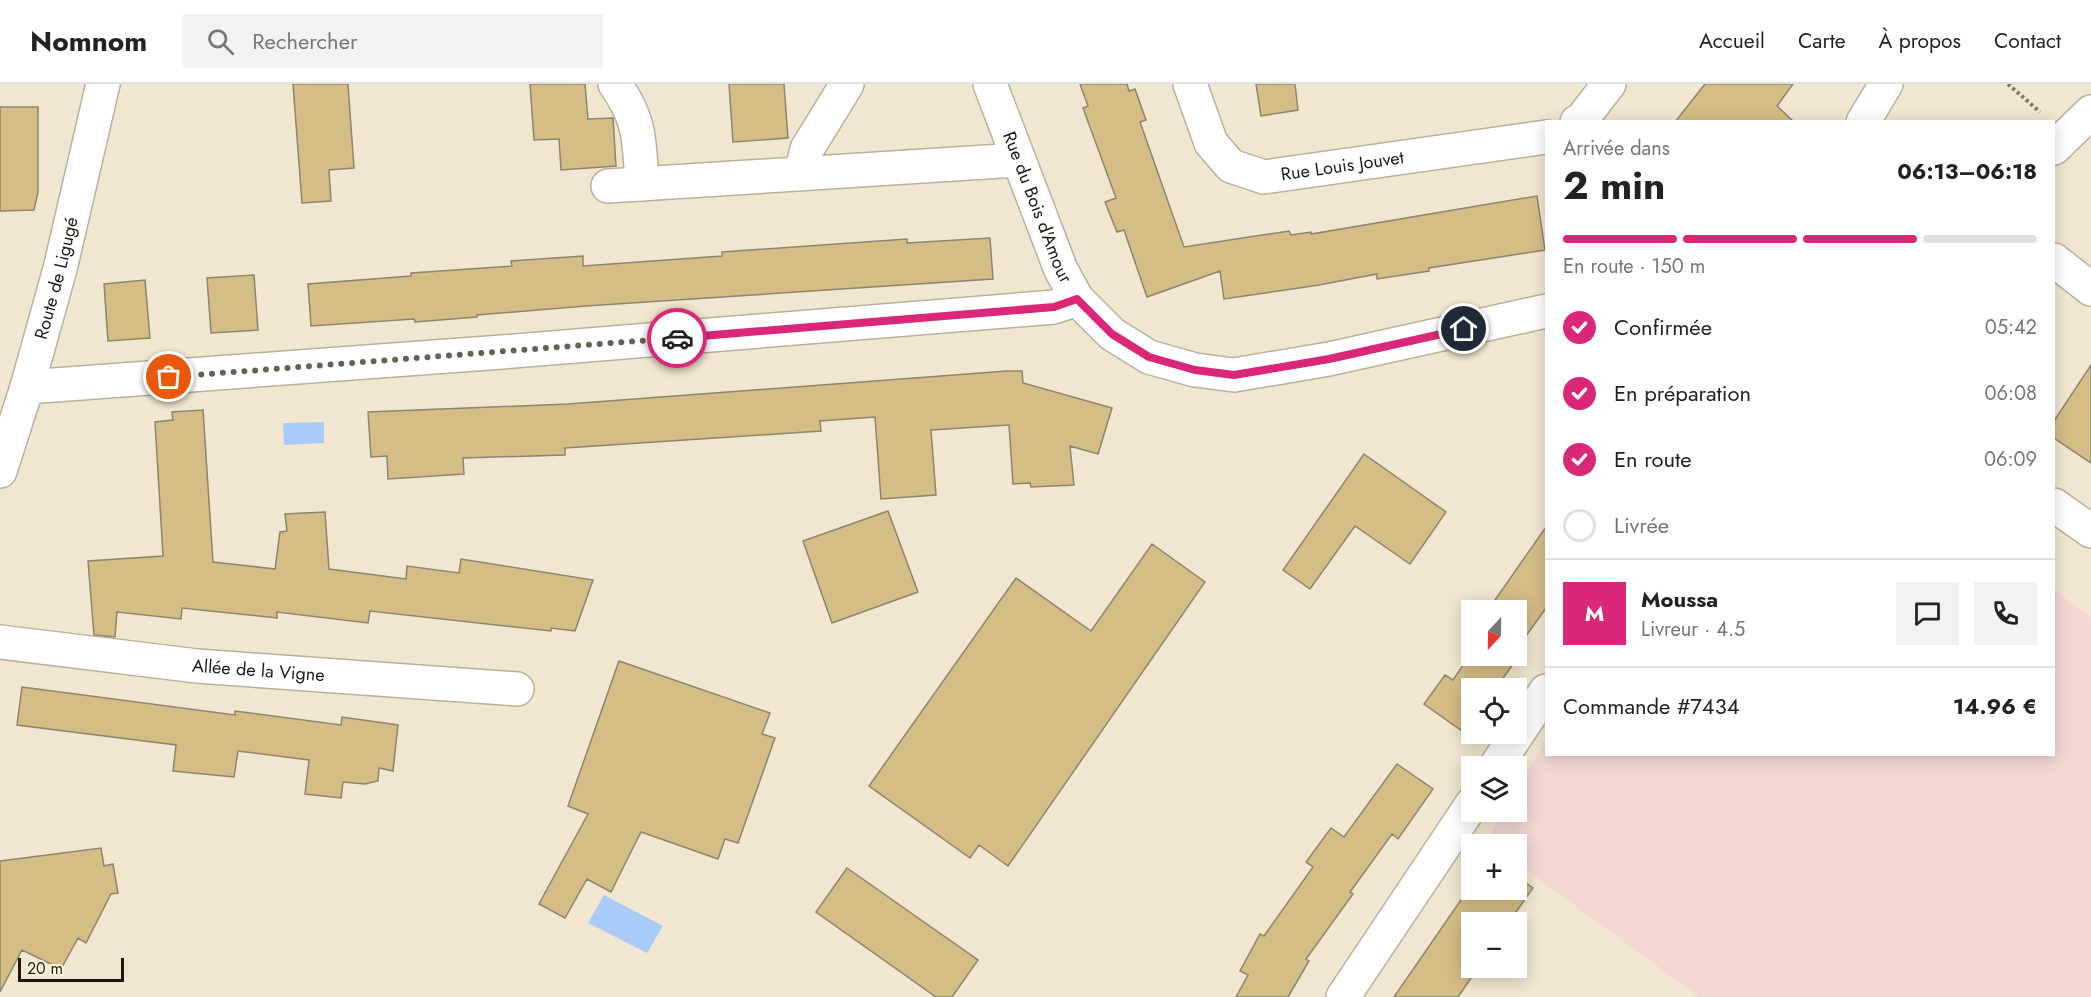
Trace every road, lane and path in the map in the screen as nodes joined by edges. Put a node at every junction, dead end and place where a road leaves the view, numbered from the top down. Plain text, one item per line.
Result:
1 (103, 84) edge
2 (615, 84) edge
3 (847, 84) edge
4 (990, 84) edge
5 (1190, 84) edge
6 (1609, 84) edge
7 (1886, 84) edge
8 (2008, 84) edge
9 (2091, 112) edge
10 (2044, 115) dead end
11 (1579, 120) edge
12 (1864, 120) edge
13 (1545, 137) edge
14 (2055, 147) edge
15 (1018, 160) junction
16 (801, 173) junction
17 (642, 184) junction
18 (608, 186) dead end
19 (2055, 261) edge
20 (2091, 289) edge
21 (1077, 299) junction
22 (1545, 311) edge
23 (27, 387) junction
24 (0, 471) edge
25 (2055, 506) edge
26 (2091, 531) edge
27 (0, 642) edge
28 (517, 689) dead end
29 (1545, 692) edge
30 (1503, 756) edge
31 (1461, 820) edge
32 (1343, 997) edge

1 - 23 street, Route de Ligugé
2 - 17 street
3 - 16 street
4 - 15 street, Rue du Bois d'Amour
5 - 13 street, Rue Louis Jouvet
6 - 11 street
7 - 12 street
8 - 10 path
9 - 14 street
15 - 16 street
15 - 21 street, Rue du Bois d'Amour
16 - 17 street
17 - 18 street
19 - 20 street
21 - 22 street, Rue du Bois d'Amour
21 - 23 street
23 - 24 street, Route de Ligugé
25 - 26 street
27 - 28 street, Allée de la Vigne
29 - 30 street
31 - 32 street

